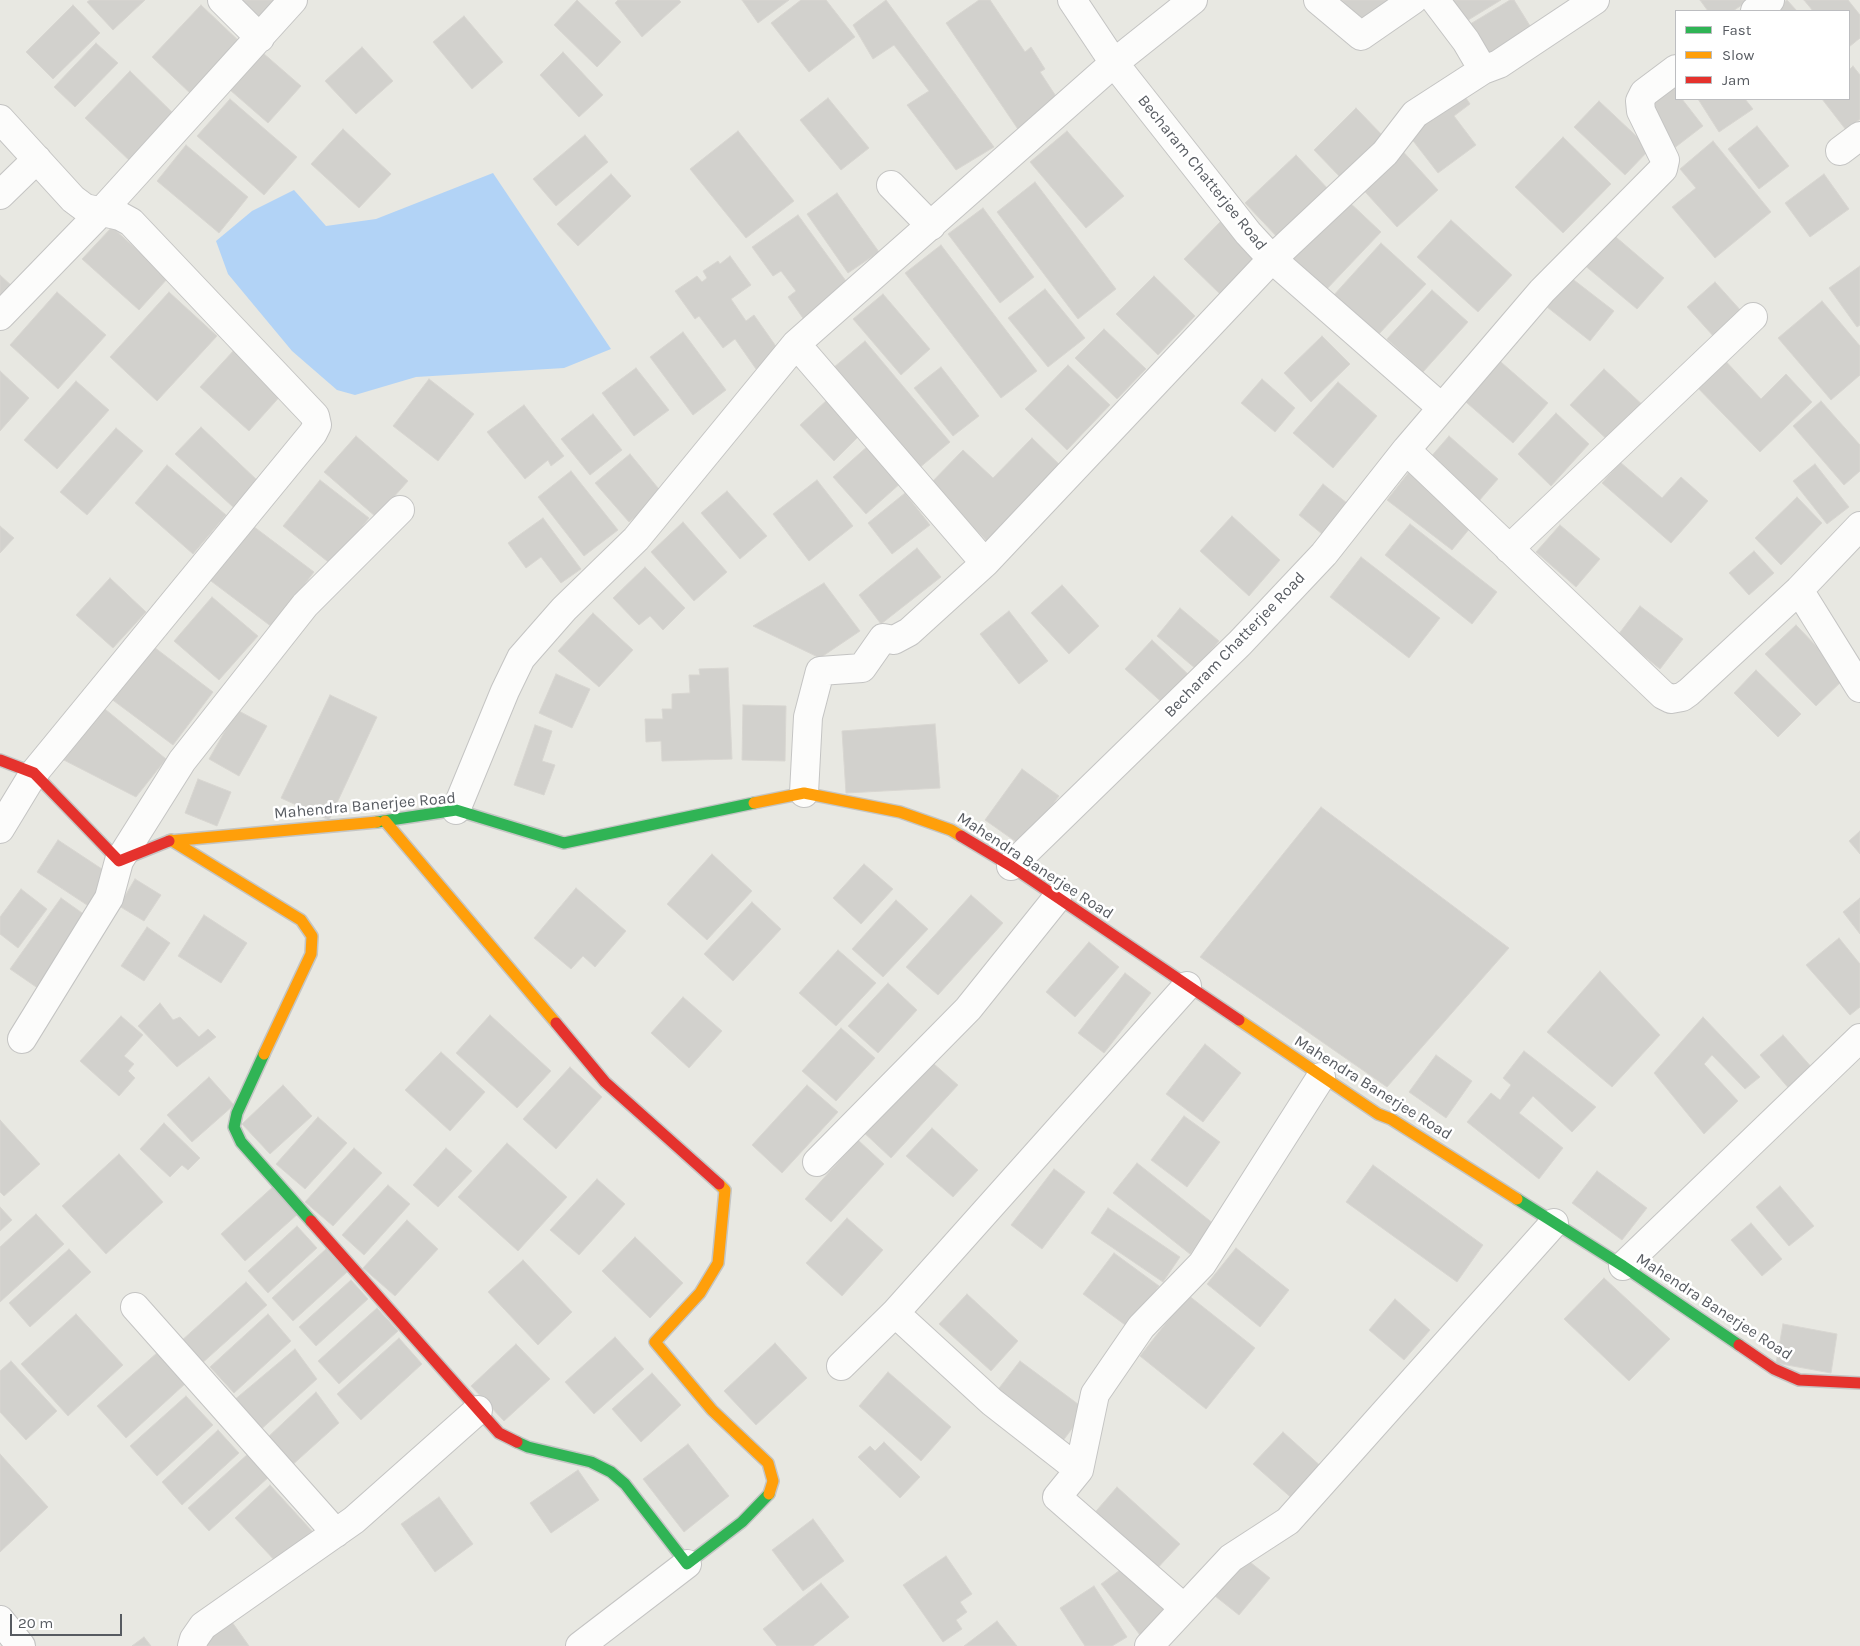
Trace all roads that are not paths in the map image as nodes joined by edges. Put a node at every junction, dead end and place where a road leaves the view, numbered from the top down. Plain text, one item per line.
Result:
1 (222, 0) edge
2 (294, 0) edge
3 (1072, 0) edge
4 (1193, 0) edge
5 (1318, 0) edge
6 (1413, 0) edge
7 (1435, 0) edge
8 (1595, 0) edge
9 (1770, 0) edge
10 (1756, 10) edge
11 (260, 38) junction
12 (1114, 63) junction
13 (1483, 70) junction
14 (1675, 70) edge
15 (0, 119) edge
16 (37, 159) junction
17 (891, 185) dead end
18 (0, 195) edge
19 (100, 213) junction
20 (931, 226) junction
21 (1272, 259) junction
22 (0, 316) edge
23 (1753, 317) dead end
24 (796, 344) junction
25 (1447, 402) junction
26 (1406, 450) junction
27 (400, 510) dead end
28 (1860, 526) edge
29 (1509, 548) junction
30 (985, 563) junction
31 (1799, 590) junction
32 (1860, 688) edge
33 (0, 760) edge
34 (34, 773) junction
35 (804, 793) junction
36 (456, 810) junction
37 (385, 821) junction
38 (0, 828) edge
39 (171, 840) junction
40 (119, 861) junction
41 (1011, 866) junction
42 (1057, 898) junction
43 (1186, 986) junction
44 (1860, 1038) edge
45 (22, 1039) dead end
46 (1321, 1077) junction
47 (817, 1162) dead end
48 (1554, 1223) junction
49 (1623, 1266) junction
50 (135, 1307) dead end
51 (895, 1313) junction
52 (841, 1366) dead end
53 (1860, 1383) edge
54 (478, 1410) junction
55 (1079, 1470) junction
56 (336, 1533) junction
57 (687, 1564) junction
58 (1184, 1608) junction
59 (0, 1620) edge
60 (21, 1646) edge
61 (192, 1646) edge
62 (580, 1646) edge
63 (1149, 1646) edge

1 - 11 street
2 - 11 street
3 - 12 street, Becharam Chatterjee Road
4 - 12 street
5 - 6 street
7 - 13 street
8 - 13 street
9 - 10 street
11 - 19 street
12 - 20 street
12 - 21 street, Becharam Chatterjee Road
13 - 21 street
14 - 25 street
15 - 16 street
16 - 18 street
16 - 19 street
17 - 20 street
19 - 22 street
19 - 34 street
20 - 24 street
21 - 25 street, Becharam Chatterjee Road
21 - 30 street
23 - 29 street
24 - 30 street
24 - 36 street
25 - 26 street, Becharam Chatterjee Road
26 - 29 street
26 - 41 street, Becharam Chatterjee Road
27 - 40 street
28 - 31 street
29 - 31 street
30 - 35 street
31 - 32 street
33 - 34 street
34 - 38 street
34 - 40 street
35 - 36 street, Mahendra Banerjee Road
35 - 41 street, Mahendra Banerjee Road
36 - 37 street, Mahendra Banerjee Road
37 - 39 street, Mahendra Banerjee Road
37 - 57 street
39 - 40 street, Mahendra Banerjee Road
39 - 54 street
40 - 45 street
41 - 42 street, Mahendra Banerjee Road
42 - 43 street, Mahendra Banerjee Road
42 - 47 street
43 - 46 street, Mahendra Banerjee Road
43 - 51 street
44 - 49 street
46 - 48 street, Mahendra Banerjee Road
46 - 55 street
48 - 49 street, Mahendra Banerjee Road
48 - 58 street
49 - 53 street, Mahendra Banerjee Road
50 - 56 street
51 - 52 street
51 - 55 street
54 - 56 street
54 - 57 street
55 - 58 street
56 - 61 street
57 - 62 street
58 - 63 street
59 - 60 street

